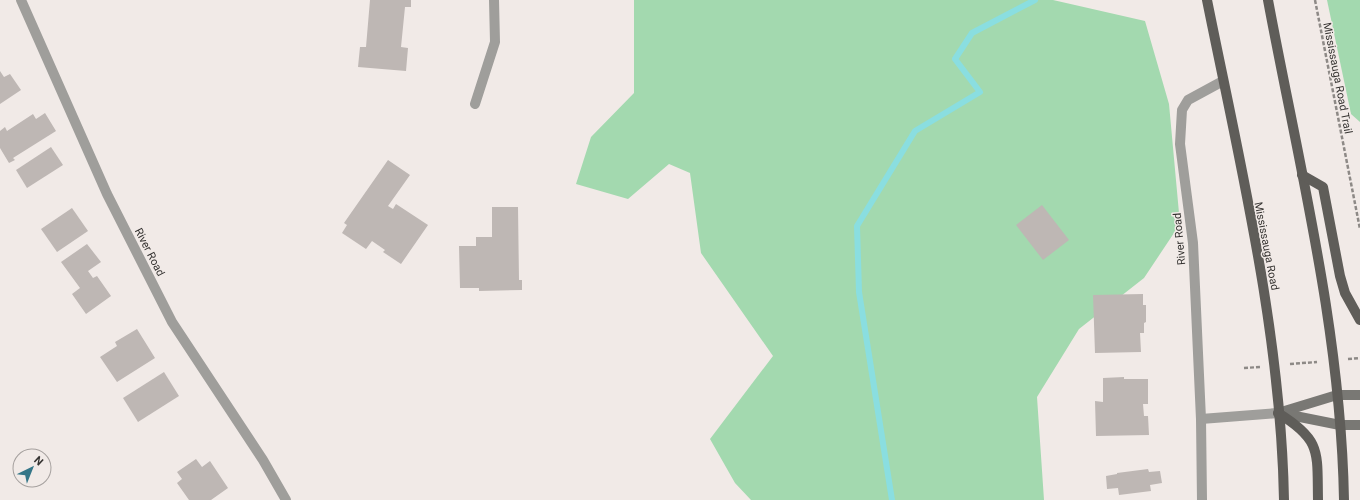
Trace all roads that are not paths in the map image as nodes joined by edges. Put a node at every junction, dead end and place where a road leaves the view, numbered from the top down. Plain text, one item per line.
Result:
1 (21, 0) edge
2 (494, 0) edge
3 (1207, 0) edge
4 (1268, 0) edge
5 (1223, 80) junction
6 (475, 104) dead end
7 (1302, 175) junction
8 (1360, 320) edge
9 (1337, 395) junction
10 (1360, 395) edge
11 (1278, 413) junction
12 (1201, 419) junction
13 (1340, 425) junction
14 (1360, 425) edge
15 (286, 500) edge
16 (1202, 500) edge
17 (1284, 500) edge
18 (1318, 500) edge
19 (1344, 500) edge

1 - 15 street, River Road
2 - 6 street
3 - 5 main road, Mississauga Road
4 - 7 main road
5 - 11 main road, Mississauga Road
5 - 12 street, River Road
7 - 8 main road
7 - 9 main road
9 - 10 main road
9 - 11 main road
9 - 13 main road
11 - 12 street
11 - 13 main road
11 - 17 main road, Mississauga Road
11 - 18 main road
12 - 16 street, River Road
13 - 14 main road
13 - 19 main road

